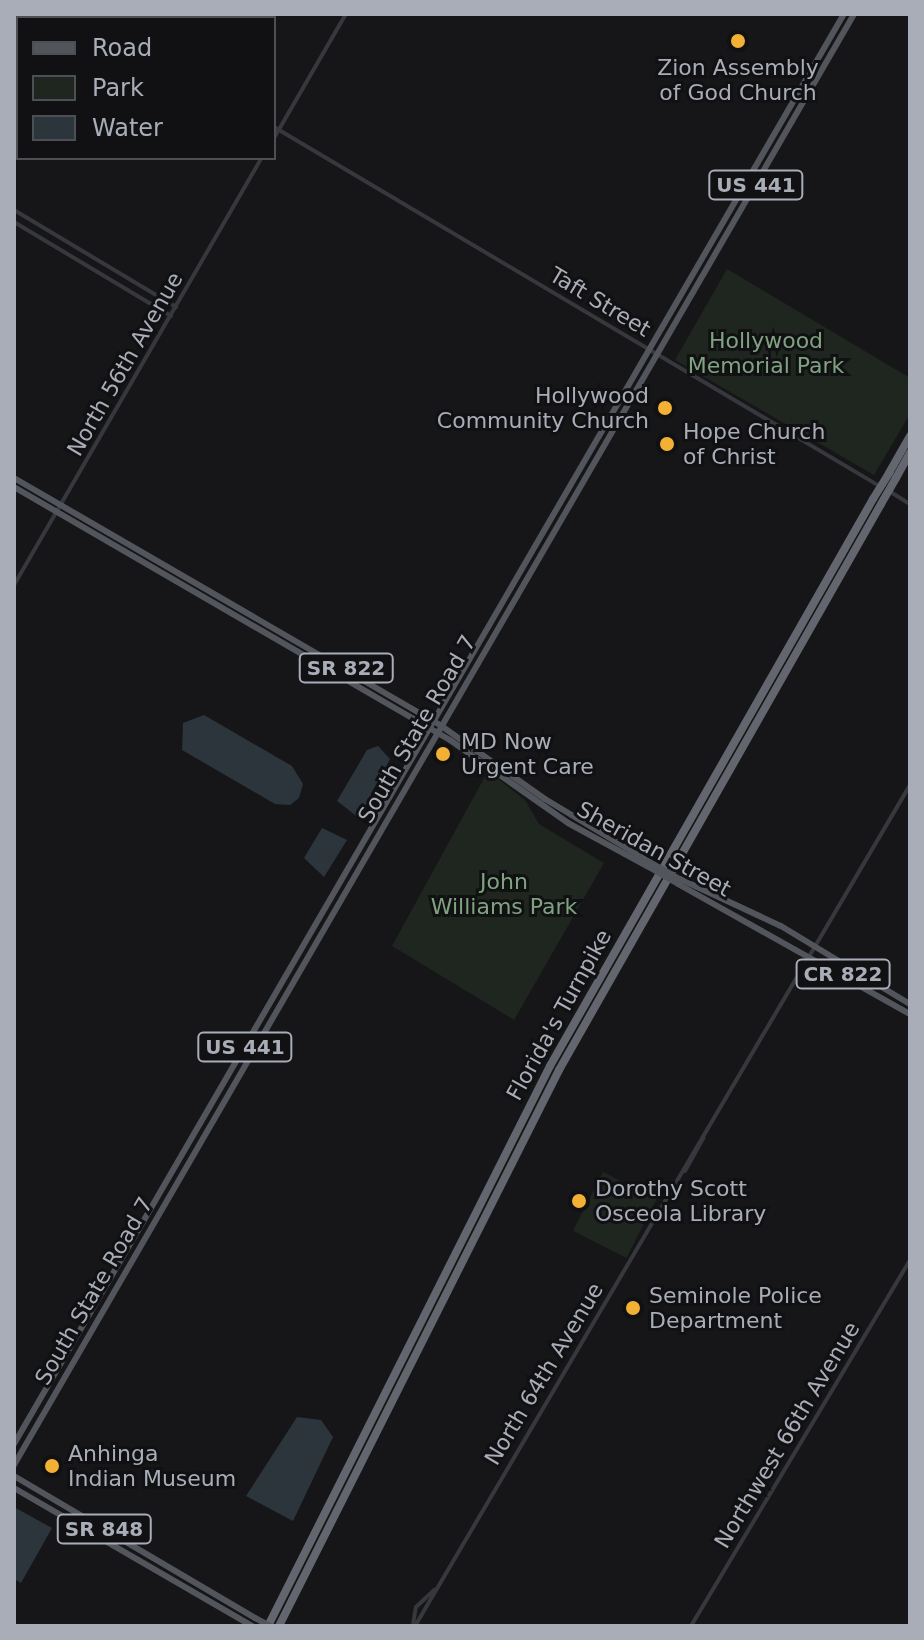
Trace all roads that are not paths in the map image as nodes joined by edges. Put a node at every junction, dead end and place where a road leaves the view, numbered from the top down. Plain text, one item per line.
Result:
1 (346, 14) edge
2 (844, 14) edge
3 (854, 14) edge
4 (817, 61) junction
5 (812, 69) junction
6 (820, 73) junction
7 (815, 82) junction
8 (276, 128) edge
9 (261, 160) edge
10 (737, 201) junction
11 (14, 210) edge
12 (739, 213) junction
13 (14, 222) edge
14 (703, 256) junction
15 (707, 269) junction
16 (176, 307) junction
17 (171, 316) junction
18 (651, 351) junction
19 (659, 356) junction
20 (603, 433) junction
21 (910, 436) edge
22 (606, 443) junction
23 (593, 449) junction
24 (910, 453) edge
25 (596, 460) junction
26 (892, 476) junction
27 (14, 478) edge
28 (14, 487) edge
29 (877, 502) junction
30 (910, 504) edge
31 (61, 505) junction
32 (556, 511) junction
33 (558, 524) junction
34 (541, 536) junction
35 (543, 549) junction
36 (14, 585) edge
37 (483, 632) junction
38 (488, 643) junction
39 (429, 723) junction
40 (438, 728) junction
41 (910, 785) edge
42 (365, 833) junction
43 (366, 852) junction
44 (679, 881) junction
45 (817, 947) junction
46 (813, 954) junction
47 (910, 1004) edge
48 (910, 1014) edge
49 (152, 1208) junction
50 (155, 1221) junction
51 (910, 1260) edge
52 (109, 1281) junction
53 (114, 1291) junction
54 (67, 1354) junction
55 (70, 1368) junction
56 (14, 1444) edge
57 (14, 1465) edge
58 (14, 1476) edge
59 (14, 1488) edge
60 (252, 1626) edge
61 (269, 1626) edge
62 (279, 1626) edge
63 (414, 1626) edge
64 (691, 1626) edge

1 - 8 street
2 - 4 main road, South State Road 7 / US 441
3 - 6 main road, South State Road 7 / US 441
4 - 5 main road, South State Road 7 / US 441
4 - 6 main road
5 - 7 main road
5 - 10 main road, South State Road 7 / US 441
6 - 7 main road, South State Road 7 / US 441
7 - 12 main road, South State Road 7 / US 441
8 - 18 street, Taft Street
9 - 16 street, North 56th Avenue
10 - 12 main road
10 - 14 main road, South State Road 7 / US 441
11 - 16 street
12 - 15 main road, South State Road 7 / US 441
13 - 17 street
14 - 15 main road
14 - 18 main road, South State Road 7 / US 441
15 - 19 main road, South State Road 7 / US 441
16 - 17 street, North 56th Avenue
17 - 31 street, North 56th Avenue
18 - 19 street, Taft Street
18 - 20 main road, South State Road 7 / US 441
19 - 22 main road, South State Road 7 / US 441
19 - 30 street, Taft Street
20 - 22 main road
20 - 23 main road, South State Road 7 / US 441
21 - 26 highway, Florida's Turnpike
22 - 25 main road, South State Road 7 / US 441
23 - 25 main road
23 - 32 main road, South State Road 7 / US 441
24 - 26 highway, Florida's Turnpike
25 - 33 main road, South State Road 7 / US 441
26 - 29 highway, Florida's Turnpike, bridge
27 - 31 main road, Sheridan Street / SR 822
28 - 31 main road, Sheridan Street / SR 822
29 - 61 highway, Florida's Turnpike
29 - 62 highway, Florida's Turnpike
31 - 36 street, North 56th Avenue
31 - 39 main road, Sheridan Street / SR 822
32 - 33 main road
32 - 34 main road, South State Road 7 / US 441
33 - 35 main road, South State Road 7 / US 441
34 - 35 main road
34 - 37 main road, South State Road 7 / US 441
35 - 38 main road, South State Road 7 / US 441
37 - 38 main road
37 - 39 main road, South State Road 7 / US 441
38 - 40 main road, South State Road 7 / US 441
39 - 40 main road, Sheridan Street / SR 822
39 - 42 main road, South State Road 7 / US 441
40 - 43 main road, South State Road 7 / US 441
40 - 44 main road, Sheridan Street / CR 822, bridge
41 - 45 street, North 64th Avenue
42 - 43 main road
42 - 49 main road, South State Road 7 / US 441
43 - 50 main road, South State Road 7 / US 441
44 - 45 main road, Sheridan Street / CR 822
44 - 46 main road, Sheridan Street / CR 822
45 - 46 street, North 64th Avenue
45 - 47 main road, Sheridan Street / CR 822
46 - 48 main road, Sheridan Street / CR 822
46 - 63 street, North 64th Avenue
49 - 50 main road
49 - 52 main road, South State Road 7 / US 441
50 - 53 main road, South State Road 7 / US 441
51 - 64 street, Northwest 66th Avenue
52 - 53 main road
52 - 54 main road, South State Road 7 / US 441
53 - 55 main road, South State Road 7 / US 441
54 - 55 main road
54 - 56 main road, South State Road 7 / US 441
55 - 57 main road, South State Road 7 / US 441
58 - 61 main road, SR 848, bridge
59 - 60 main road, SR 848

